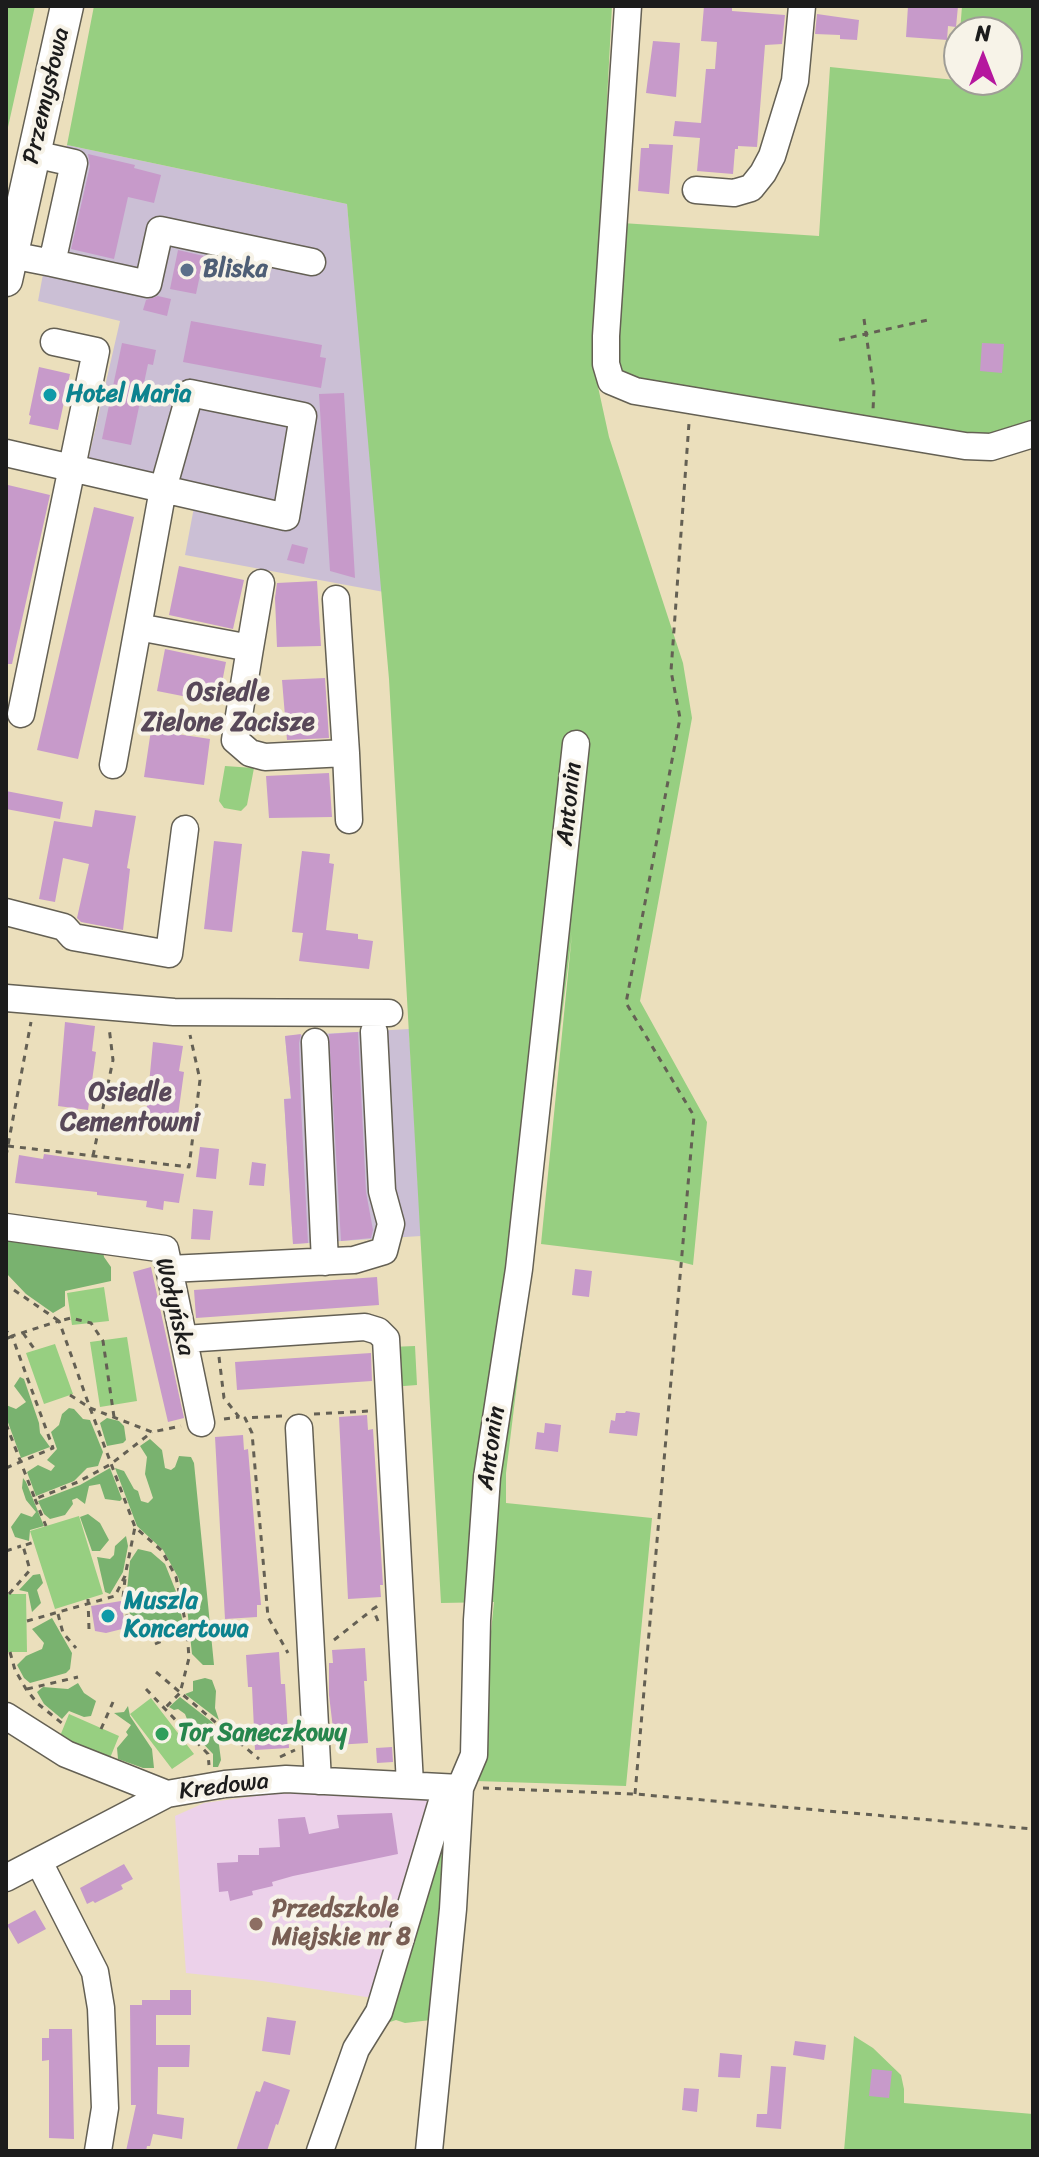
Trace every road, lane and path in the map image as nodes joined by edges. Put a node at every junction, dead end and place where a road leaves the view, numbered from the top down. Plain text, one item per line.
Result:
1 (67, 6) edge
2 (628, 6) edge
3 (802, 6) edge
4 (34, 154) junction
5 (696, 190) dead end
6 (312, 262) dead end
7 (52, 263) junction
8 (9, 268) edge
9 (864, 319) dead end
10 (928, 320) dead end
11 (867, 334) junction
12 (839, 340) dead end
13 (54, 342) dead end
14 (874, 390) dead end
15 (691, 400) junction
16 (1033, 434) edge
17 (6, 453) edge
18 (72, 468) junction
19 (163, 489) junction
20 (261, 583) dead end
21 (336, 599) dead end
22 (138, 627) junction
23 (250, 648) junction
24 (21, 714) dead end
25 (576, 744) dead end
26 (346, 753) junction
27 (113, 765) dead end
28 (349, 820) dead end
29 (185, 829) dead end
30 (6, 912) edge
31 (6, 998) edge
32 (32, 1014) dead end
33 (108, 1019) dead end
34 (188, 1025) dead end
35 (315, 1042) dead end
36 (8, 1146) edge
37 (6, 1156) edge
38 (93, 1156) junction
39 (6, 1227) edge
40 (325, 1262) junction
41 (169, 1269) junction
42 (14, 1290) dead end
43 (59, 1321) junction
44 (6, 1331) edge
45 (23, 1333) junction
46 (12, 1336) junction
47 (216, 1337) junction
48 (6, 1339) edge
49 (184, 1339) junction
50 (35, 1350) dead end
51 (70, 1395) dead end
52 (90, 1408) junction
53 (114, 1417) junction
54 (245, 1418) dead end
55 (201, 1423) joint
56 (6, 1424) edge
57 (299, 1428) dead end
58 (152, 1432) junction
59 (20, 1462) junction
60 (111, 1464) junction
61 (6, 1468) edge
62 (35, 1499) junction
63 (46, 1526) dead end
64 (135, 1527) junction
65 (34, 1542) dead end
66 (23, 1546) junction
67 (6, 1551) edge
68 (125, 1576) junction
69 (9, 1594) dead end
70 (115, 1596) junction
71 (123, 1598) junction
72 (89, 1601) junction
73 (373, 1609) dead end
74 (58, 1614) junction
75 (128, 1620) dead end
76 (27, 1621) dead end
77 (89, 1629) dead end
78 (187, 1630) junction
79 (330, 1643) dead end
80 (155, 1644) dead end
81 (76, 1648) dead end
82 (10, 1652) dead end
83 (156, 1672) dead end
84 (78, 1677) dead end
85 (26, 1689) junction
86 (146, 1689) dead end
87 (180, 1693) junction
88 (113, 1702) dead end
89 (165, 1708) junction
90 (6, 1716) edge
91 (64, 1725) dead end
92 (101, 1729) dead end
93 (265, 1764) dead end
94 (210, 1776) dead end
95 (318, 1781) junction
96 (410, 1784) junction
97 (453, 1788) junction
98 (167, 1794) junction
99 (635, 1794) junction
100 (1033, 1829) edge
101 (39, 1862) junction
102 (6, 1878) edge
103 (98, 2151) edge
104 (320, 2151) edge
105 (429, 2151) edge

1 - 4 main road, Przemysłowa
2 - 15 street
3 - 5 street
4 - 7 street
4 - 8 main road, Przemysłowa
6 - 7 street
7 - 8 street
9 - 11 path
10 - 11 path
11 - 12 path
11 - 14 path
13 - 18 street
15 - 16 street
15 - 99 path
17 - 18 street
18 - 19 street
18 - 24 street
19 - 19 street
19 - 22 street
20 - 23 street
21 - 26 street
22 - 23 street
22 - 27 street
23 - 26 street
25 - 97 street, Antonin
26 - 28 street
29 - 30 street
31 - 40 street
32 - 36 path
33 - 38 path
34 - 38 path
35 - 40 street
36 - 37 path
36 - 38 path
39 - 41 street, Wołyńska
40 - 41 street
41 - 49 street, Wołyńska
42 - 43 path
43 - 45 path
43 - 52 path
43 - 53 path
44 - 46 path
45 - 46 path
45 - 50 path
46 - 48 path
46 - 59 path
47 - 49 street
47 - 54 path
47 - 96 street
49 - 55 street, Wołyńska
51 - 52 path
52 - 53 path
52 - 60 path
53 - 58 path
55 - 58 path
56 - 59 path
57 - 95 street
58 - 60 path
59 - 61 path
59 - 62 path
60 - 62 path
60 - 64 path
62 - 63 path
64 - 68 path
64 - 78 path
65 - 66 path
66 - 67 path
66 - 69 path
68 - 70 path
68 - 71 path
70 - 71 path
70 - 72 path
71 - 75 path
72 - 74 path
72 - 77 path
73 - 79 path
74 - 76 path
74 - 81 path
78 - 80 path
78 - 87 path
82 - 85 path
83 - 87 path
84 - 85 path
85 - 91 path
86 - 89 path
87 - 89 path
87 - 93 path
88 - 92 path
89 - 94 path
90 - 98 street, Kredowa
95 - 96 street, Kredowa
95 - 98 street, Kredowa
96 - 97 street, Kredowa
97 - 99 path
97 - 104 street
97 - 105 street, Antonin
98 - 101 street
99 - 100 path
101 - 102 street
101 - 103 street

